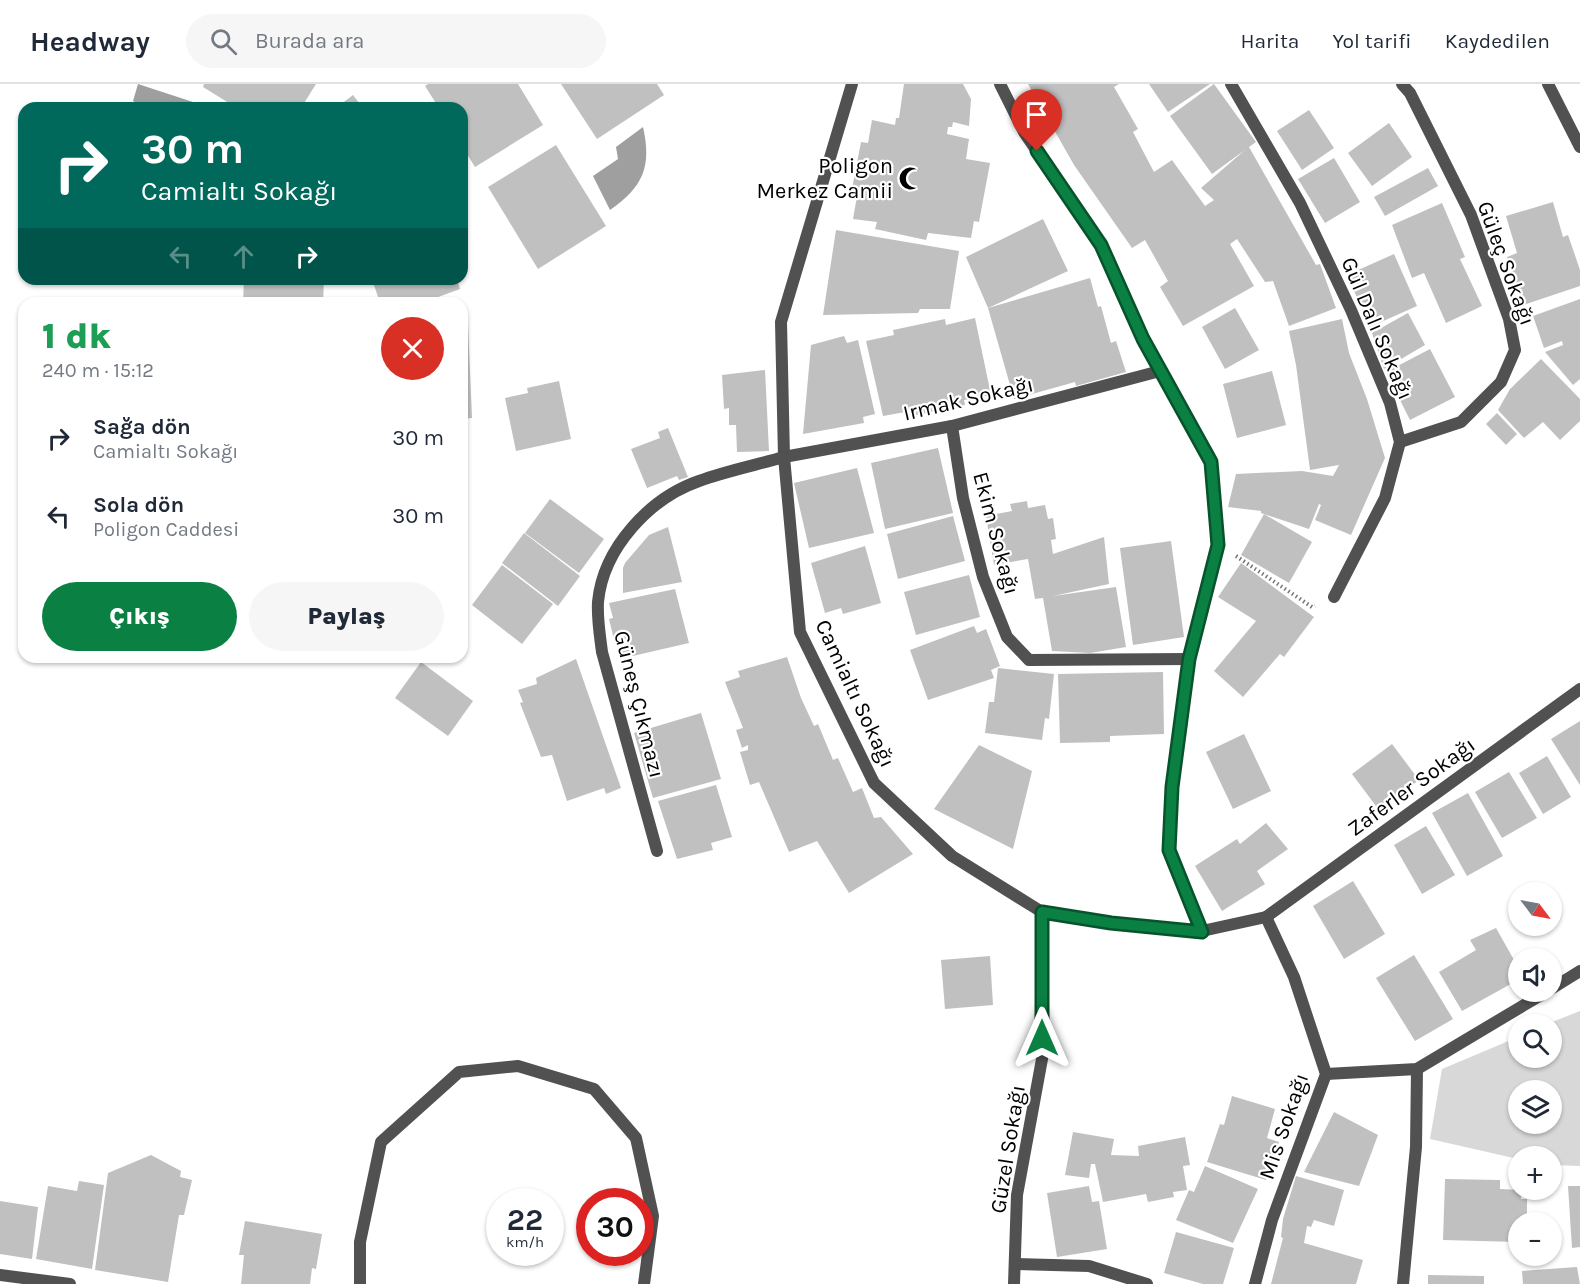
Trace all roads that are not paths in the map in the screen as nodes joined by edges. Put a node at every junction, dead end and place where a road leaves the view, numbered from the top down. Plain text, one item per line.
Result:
1 (852, 84) edge
2 (1000, 84) edge
3 (1231, 84) edge
4 (1402, 84) edge
5 (1548, 84) edge
6 (1580, 147) edge
7 (1161, 371) junction
8 (952, 426) junction
9 (1400, 442) junction
10 (784, 458) junction
11 (1334, 597) road end
12 (1189, 659) junction
13 (1580, 689) edge
14 (657, 851) dead end
15 (1042, 912) junction
16 (1266, 917) junction
17 (1202, 932) junction
18 (1580, 972) edge
19 (1562, 983) edge
20 (1529, 1002) edge
21 (1417, 1069) junction
22 (1326, 1074) junction
23 (1015, 1264) junction
24 (0, 1275) edge
25 (70, 1284) edge
26 (360, 1284) edge
27 (644, 1284) edge
28 (1014, 1284) edge
29 (1148, 1284) edge
30 (1255, 1284) edge
31 (1403, 1284) edge

1 - 10 street, Camialtı Sokağı
2 - 7 street
3 - 9 street, Gül Dalı Sokağı
4 - 9 street, Güleç Sokağı
5 - 6 street
7 - 8 street, Irmak Sokağı
7 - 12 street
8 - 10 street, Irmak Sokağı
8 - 12 street, Ekim Sokağı
9 - 11 street, Gül Dalı Sokağı
10 - 14 street, Güneş Çıkmazı
10 - 15 street, Camialtı Sokağı
12 - 17 street
13 - 16 street, Zaferler Sokağı
15 - 17 street, Camialtı Sokağı
15 - 23 street, Güzel Sokağı
16 - 17 street, Camialtı Sokağı
16 - 22 street, Mis Sokağı
18 - 19 street
20 - 21 street
21 - 22 street
21 - 31 street
22 - 30 street, Mis Sokağı
23 - 28 street, Güzel Sokağı
23 - 29 street
24 - 25 street
26 - 27 street

